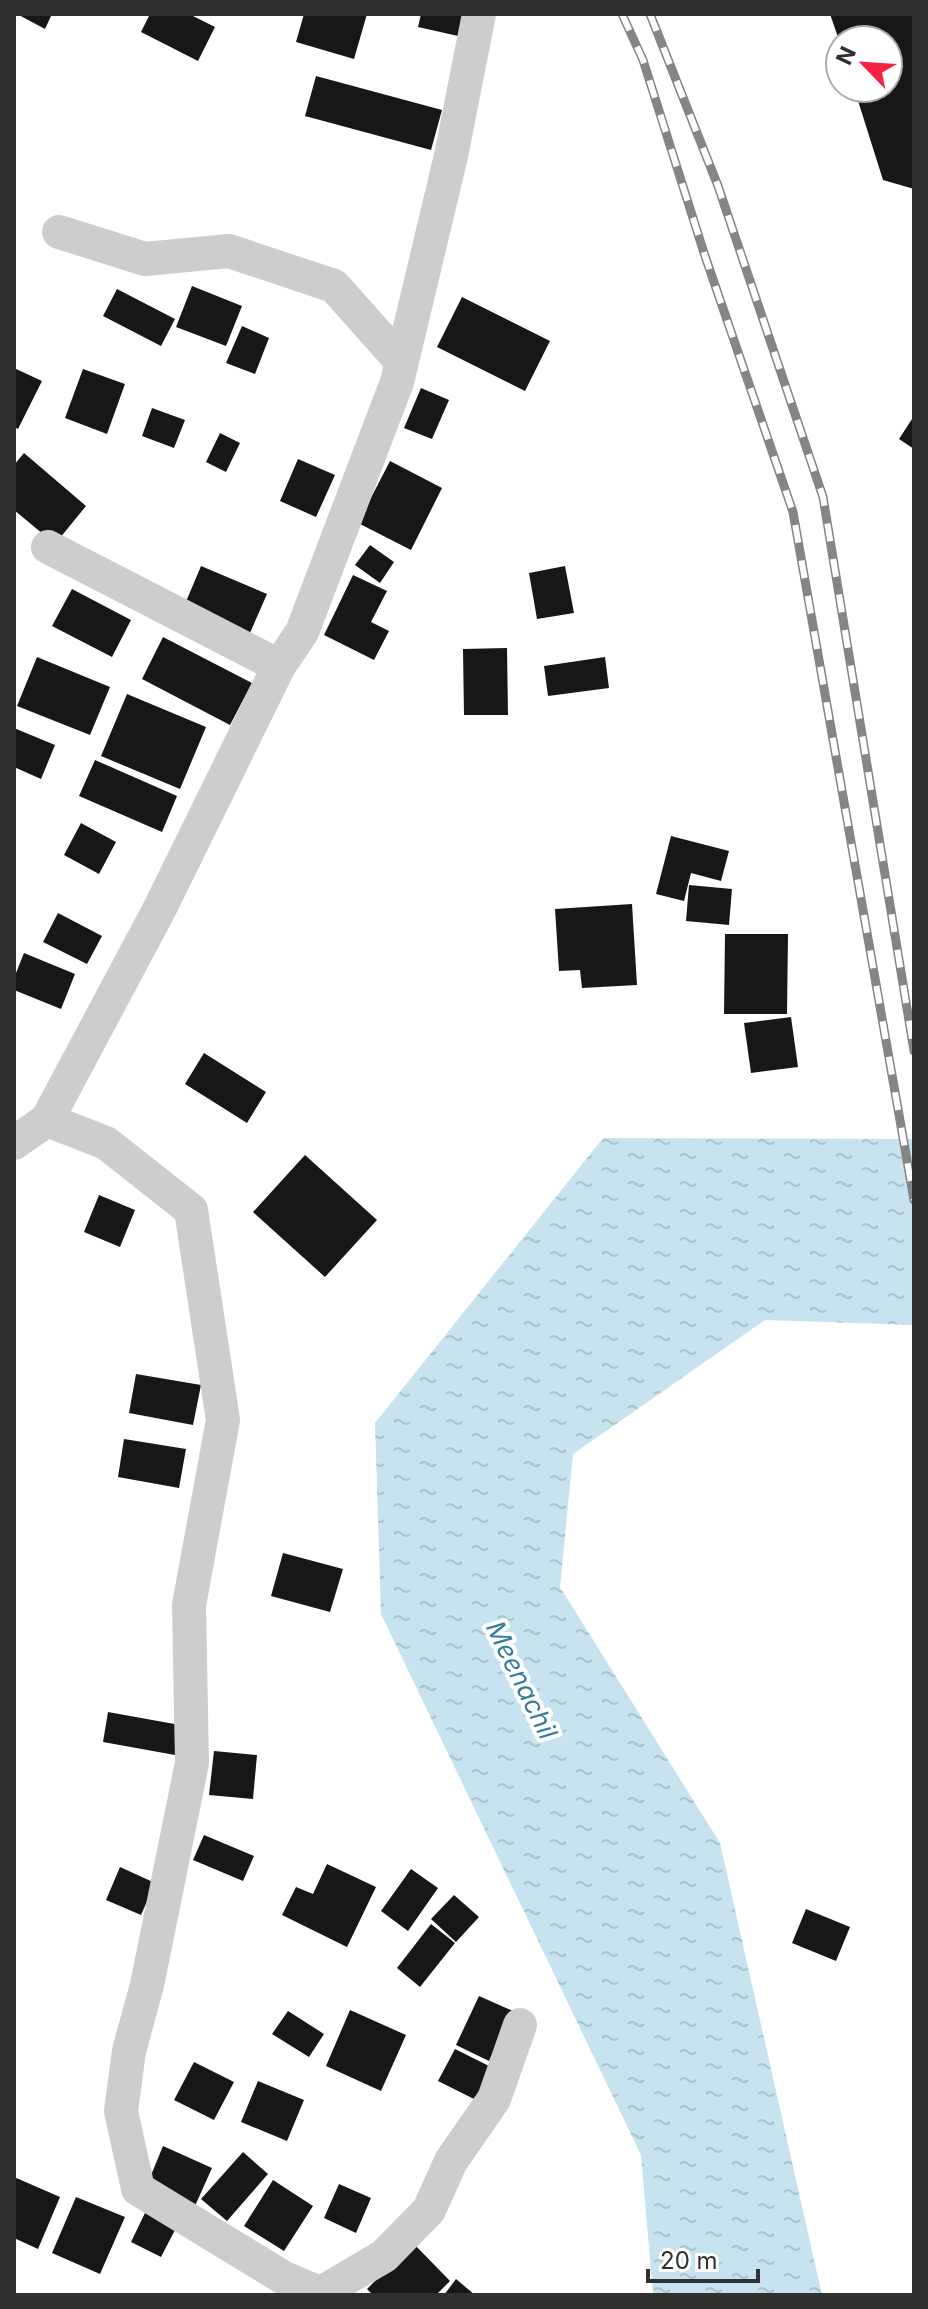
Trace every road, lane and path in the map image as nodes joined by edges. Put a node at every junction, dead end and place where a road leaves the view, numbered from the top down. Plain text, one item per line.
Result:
1 (479, 14) edge
2 (59, 232) dead end
3 (400, 360) junction
4 (48, 547) dead end
5 (279, 666) junction
6 (47, 1120) junction
7 (14, 1143) edge
8 (520, 2025) dead end
9 (321, 2294) edge

1 - 3 street
2 - 3 street
3 - 5 street
4 - 5 street
5 - 6 street
6 - 7 street
6 - 9 street
8 - 9 street

